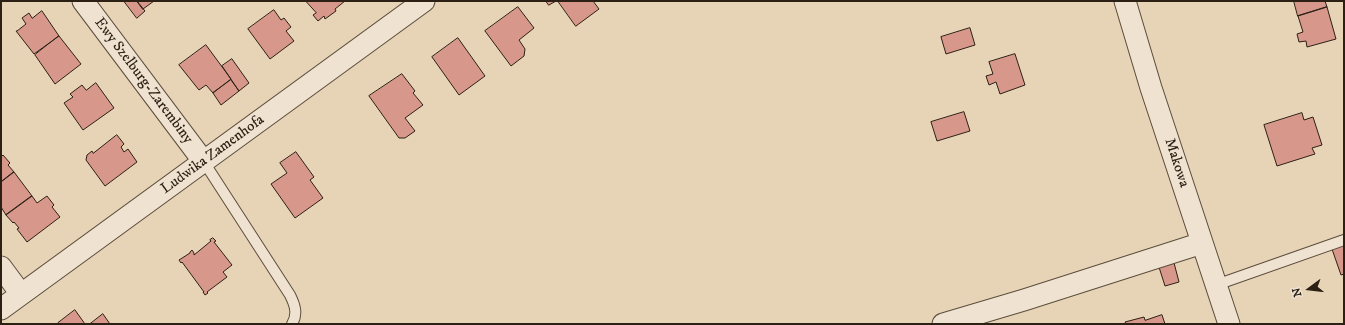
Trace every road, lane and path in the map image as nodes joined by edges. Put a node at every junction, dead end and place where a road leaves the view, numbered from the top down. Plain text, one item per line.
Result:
1 (83, 1) edge
2 (424, 1) edge
3 (1125, 1) edge
4 (204, 162) junction
5 (1344, 240) edge
6 (1202, 243) junction
7 (1, 267) edge
8 (1216, 286) junction
9 (21, 294) junction
10 (1, 310) edge
11 (292, 324) edge
12 (943, 324) edge
13 (1229, 324) edge

1 - 4 street, Ewy Szelburg-Zarembiny
2 - 4 street, Ludwika Zamenhofa
3 - 6 street, Makowa
4 - 9 street, Ludwika Zamenhofa
4 - 11 lane, Ewy Szelburg-Zarembiny
5 - 8 lane
6 - 8 street, Makowa
6 - 12 street
7 - 9 street
8 - 13 street, Makowa
9 - 10 street, Ludwika Zamenhofa

